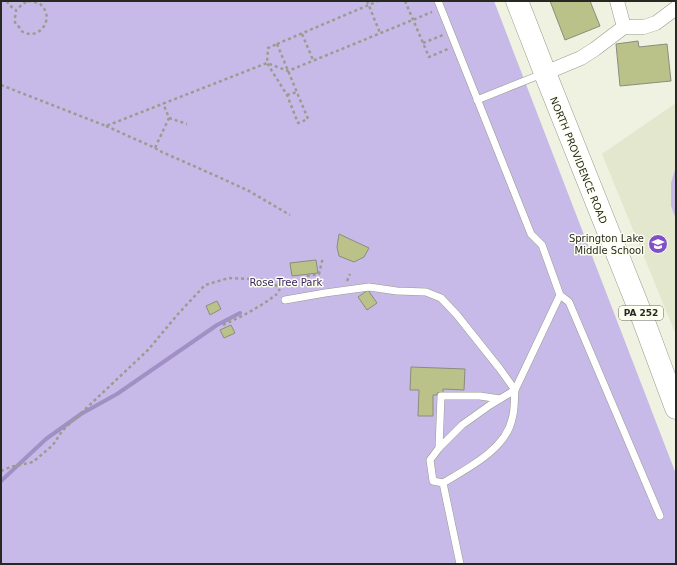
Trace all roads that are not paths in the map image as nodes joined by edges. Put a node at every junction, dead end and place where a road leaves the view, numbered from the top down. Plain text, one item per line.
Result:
1 (438, 1) edge
2 (517, 1) edge
3 (617, 1) edge
4 (676, 8) edge
5 (624, 27) junction
6 (545, 73) junction
7 (477, 100) junction
8 (560, 295) junction
9 (285, 300) road end
10 (515, 390) junction
11 (500, 399) junction
12 (676, 408) edge
13 (439, 448) junction
14 (443, 483) junction
15 (660, 516) dead end
16 (460, 564) edge

1 - 7 lane
2 - 6 main road, NORTH PROVIDENCE ROAD / PA 252
3 - 5 street
4 - 5 street
5 - 6 street
6 - 7 lane
6 - 12 main road, NORTH PROVIDENCE ROAD / PA 252
7 - 8 lane
8 - 10 lane
8 - 15 lane
9 - 10 lane
10 - 11 lane
10 - 14 lane
11 - 13 lane
11 - 13 lane
13 - 14 lane
14 - 16 lane

